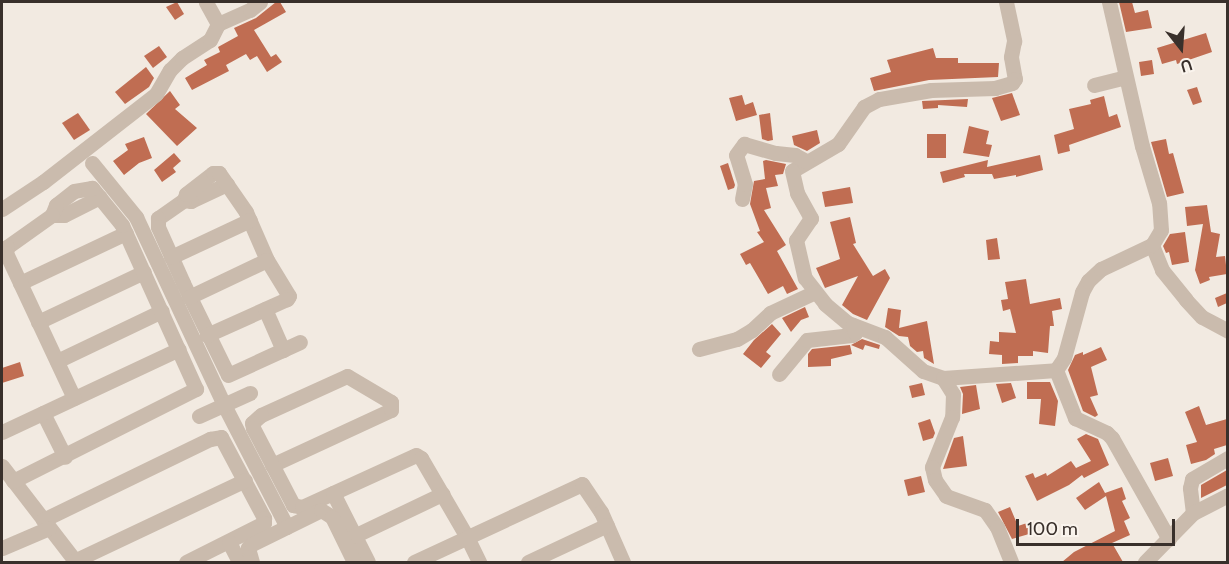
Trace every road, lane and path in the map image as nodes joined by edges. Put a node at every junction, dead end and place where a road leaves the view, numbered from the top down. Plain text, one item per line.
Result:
1 (206, 2) edge
2 (260, 2) edge
3 (1006, 2) edge
4 (1108, 2) edge
5 (218, 24) junction
6 (1125, 77) junction
7 (1094, 84) dead end
8 (806, 161) junction
9 (92, 163) dead end
10 (742, 199) dead end
11 (2, 209) edge
12 (250, 220) junction
13 (126, 233) junction
14 (1152, 245) junction
15 (171, 257) junction
16 (267, 260) junction
17 (144, 272) junction
18 (20, 284) junction
19 (815, 292) junction
20 (189, 297) junction
21 (265, 309) junction
22 (162, 311) junction
23 (38, 321) junction
24 (853, 326) junction
25 (1227, 331) edge
26 (207, 335) junction
27 (300, 342) dead end
28 (179, 349) junction
29 (699, 349) dead end
30 (284, 350) junction
31 (57, 361) junction
32 (1056, 370) junction
33 (240, 371) junction
34 (779, 374) dead end
35 (943, 378) junction
36 (250, 393) junction
37 (190, 395) junction
38 (74, 398) junction
39 (224, 405) junction
40 (43, 413) junction
41 (261, 415) junction
42 (200, 416) junction
43 (2, 432) edge
44 (210, 439) junction
45 (65, 457) junction
46 (1227, 458) edge
47 (272, 465) junction
48 (2, 466) edge
49 (245, 480) junction
50 (13, 481) junction
51 (333, 493) junction
52 (442, 494) junction
53 (1227, 495) edge
54 (1193, 513) junction
55 (46, 524) junction
56 (607, 525) junction
57 (287, 527) junction
58 (354, 536) junction
59 (467, 537) junction
60 (1169, 539) junction
61 (229, 542) junction
62 (2, 548) edge
63 (75, 562) edge
64 (186, 562) edge
65 (239, 562) edge
66 (252, 562) edge
67 (354, 562) edge
68 (368, 562) edge
69 (414, 562) edge
70 (479, 562) edge
71 (528, 562) edge
72 (623, 562) edge
73 (1011, 562) edge
74 (1145, 562) edge

1 - 5 street
2 - 5 street
3 - 8 street
4 - 6 street
5 - 11 street
6 - 7 street
6 - 14 street
8 - 10 street
8 - 19 street
9 - 39 street
12 - 15 street
12 - 15 street
12 - 16 street
13 - 17 street
13 - 18 street
13 - 18 street
14 - 25 street
14 - 32 street
15 - 20 street
16 - 20 street
16 - 21 street
17 - 22 street
17 - 23 street
18 - 23 street
19 - 24 street
19 - 29 street
20 - 26 street
21 - 26 street
21 - 30 street
22 - 28 street
22 - 31 street
23 - 31 street
24 - 34 street
24 - 35 street
26 - 33 street
27 - 30 street
28 - 37 street
28 - 38 street
30 - 33 street
31 - 38 street
32 - 35 street
32 - 60 street
33 - 36 street
35 - 73 street
36 - 39 street
36 - 41 street
37 - 42 street
37 - 45 street
38 - 40 street
39 - 42 street
39 - 57 street
40 - 43 street
40 - 45 street
41 - 47 street
41 - 47 street
42 - 44 street
44 - 49 street
44 - 55 street
45 - 50 street
46 - 54 street
47 - 51 street
48 - 50 street
49 - 61 street
49 - 63 street
50 - 55 street
51 - 52 street
51 - 58 street
52 - 58 street
52 - 59 street
53 - 54 street
54 - 60 street
55 - 62 street
55 - 63 street
56 - 59 street
56 - 71 street
56 - 72 street
57 - 66 street
57 - 67 street
58 - 68 street
59 - 69 street
59 - 70 street
60 - 74 street
61 - 64 street
61 - 65 street

